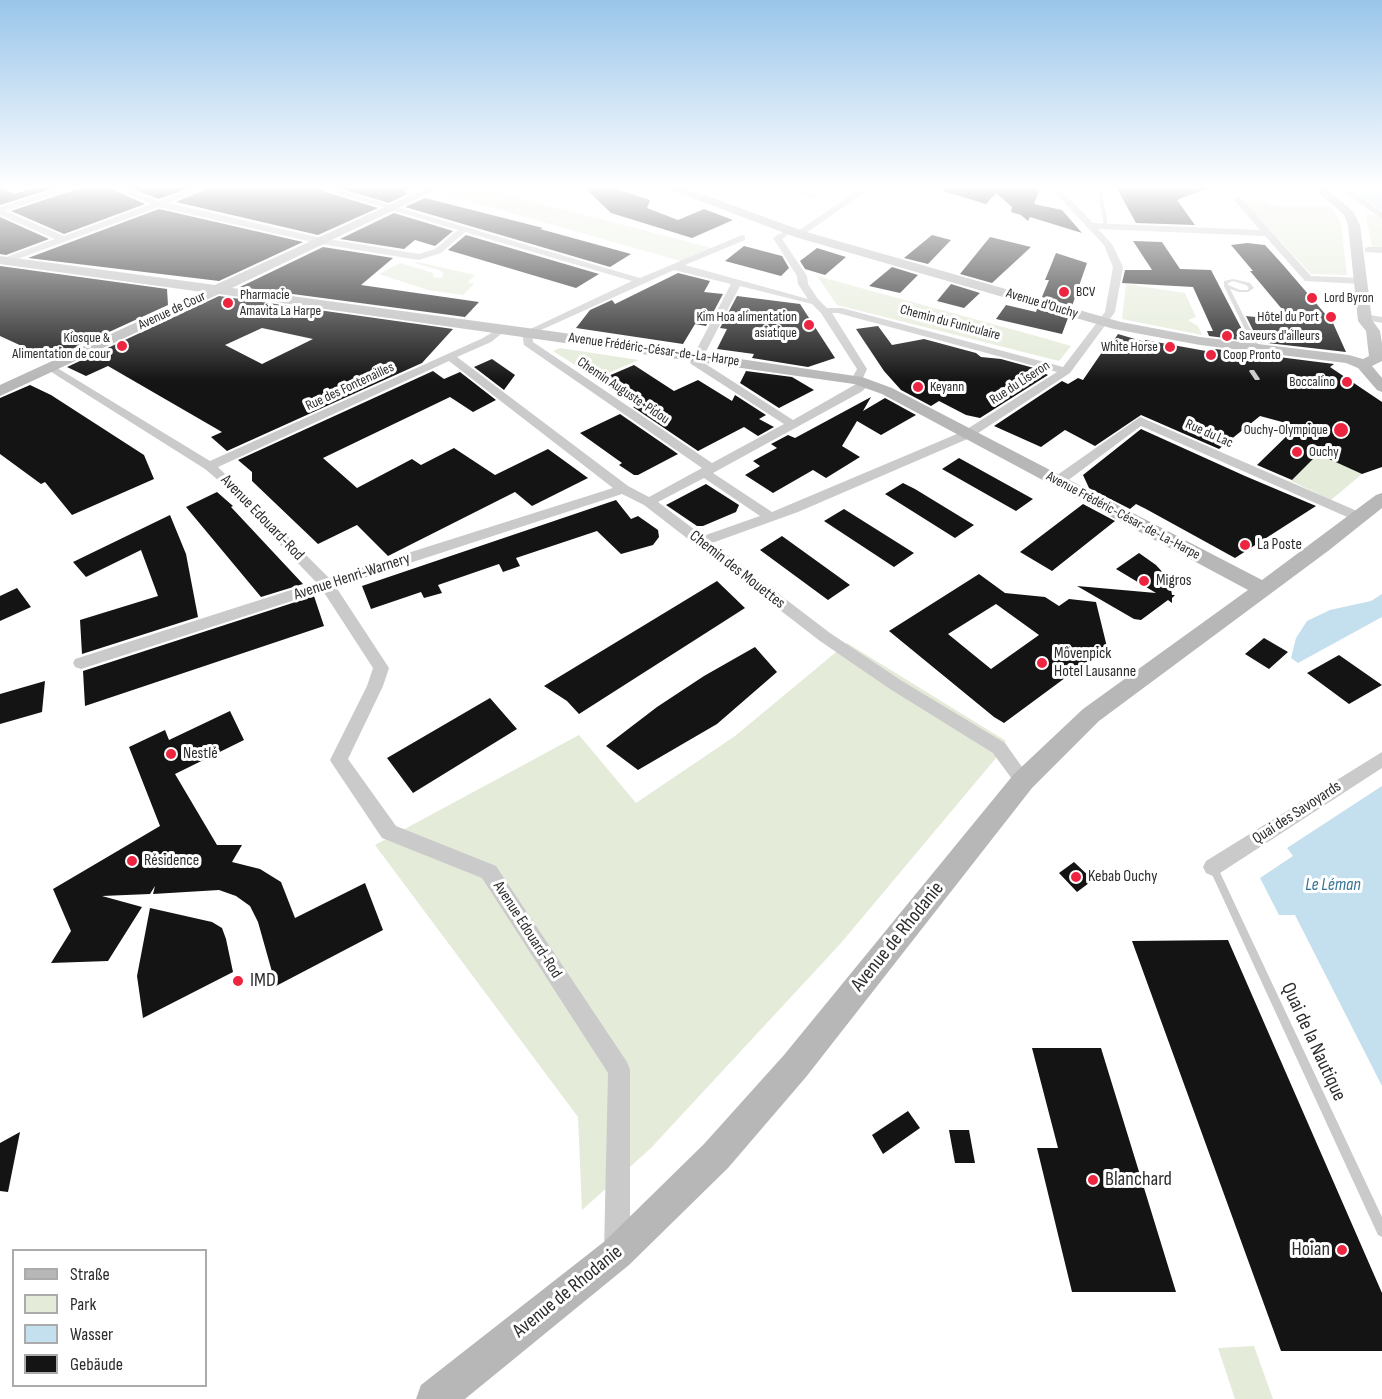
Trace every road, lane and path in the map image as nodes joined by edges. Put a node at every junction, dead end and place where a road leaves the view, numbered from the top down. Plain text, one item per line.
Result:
1 (30, 250) edge
2 (301, 250) edge
3 (378, 250) edge
4 (439, 250) edge
5 (539, 250) edge
6 (712, 250) edge
7 (785, 250) edge
8 (855, 250) edge
9 (1111, 250) edge
10 (1282, 250) edge
11 (1357, 250) edge
12 (2, 260) edge
13 (671, 267) junction
14 (1361, 280) junction
15 (641, 281) junction
16 (738, 282) junction
17 (1226, 286) junction
18 (219, 289) junction
19 (814, 302) junction
20 (825, 311) junction
21 (1365, 319) junction
22 (1382, 320) edge
23 (1102, 321) junction
24 (501, 330) junction
25 (527, 333) junction
26 (1250, 350) junction
27 (699, 356) junction
28 (450, 357) junction
29 (1363, 365) junction
30 (50, 369) junction
31 (1066, 371) junction
32 (1252, 371) dead end
33 (1257, 379) dead end
34 (861, 382) junction
35 (1382, 387) edge
36 (0, 391) edge
37 (793, 425) junction
38 (968, 434) junction
39 (209, 466) junction
40 (708, 470) junction
41 (1058, 481) junction
42 (622, 489) junction
43 (1382, 499) edge
44 (649, 502) junction
45 (770, 517) junction
46 (1359, 517) junction
47 (700, 542) junction
48 (327, 585) junction
49 (1262, 589) junction
50 (81, 663) dead end
51 (1382, 759) edge
52 (1023, 781) junction
53 (1213, 867) joint
54 (1382, 1231) edge
55 (617, 1253) junction
56 (435, 1399) edge

1 - 12 street
2 - 18 street, Avenue de Cour
3 - 4 street
5 - 15 street
6 - 13 street
7 - 19 street
8 - 23 street, Avenue d'Ouchy
9 - 23 street, Rue du Liseron
10 - 14 street
11 - 14 street
12 - 18 street, Avenue Frédéric-César-de-La-Harpe
13 - 15 street
13 - 16 street
14 - 21 street
15 - 25 street
16 - 19 street
16 - 27 street
17 - 17 lane
17 - 26 lane
18 - 24 street, Avenue Frédéric-César-de-La-Harpe
18 - 30 street, Avenue de Cour
19 - 20 street
20 - 31 street, Chemin du Funiculaire
20 - 34 street
21 - 22 street
21 - 29 street
21 - 29 street
23 - 26 street, Avenue d'Ouchy
23 - 31 street, Rue du Liseron
24 - 25 street, Avenue Frédéric-César-de-La-Harpe
24 - 28 street, Rue des Fontenailles
25 - 27 street, Avenue Frédéric-César-de-La-Harpe
25 - 40 street, Chemin Auguste-Pidou
26 - 29 street, Avenue d'Ouchy
27 - 34 street, Avenue Frédéric-César-de-La-Harpe
27 - 37 street
28 - 39 street, Rue des Fontenailles
28 - 42 street, Chemin des Mouettes
29 - 35 street
30 - 36 street, Avenue de Cour
30 - 39 street, Avenue Edouard-Rod
31 - 38 street, Rue du Liseron
32 - 33 lane
34 - 37 street
34 - 38 street, Avenue Frédéric-César-de-La-Harpe
37 - 40 street
38 - 41 street, Avenue Frédéric-César-de-La-Harpe
38 - 45 street
39 - 48 street, Avenue Edouard-Rod
40 - 44 street
40 - 45 street, Chemin Auguste-Pidou
41 - 46 street, Rue du Lac
41 - 49 street, Avenue Frédéric-César-de-La-Harpe
42 - 44 street, Chemin des Mouettes
42 - 48 street, Avenue Henri-Warnery
43 - 46 street, Avenue de Rhodanie
44 - 47 street, Chemin des Mouettes
45 - 47 street
46 - 49 street, Avenue de Rhodanie
47 - 52 street, Chemin des Mouettes
48 - 50 street, Avenue Henri-Warnery
48 - 55 street, Avenue Edouard-Rod
49 - 52 street, Avenue de Rhodanie
51 - 53 street, Quai des Savoyards
52 - 55 street, Avenue de Rhodanie
53 - 54 lane, Quai de la Nautique
55 - 56 street, Avenue de Rhodanie

